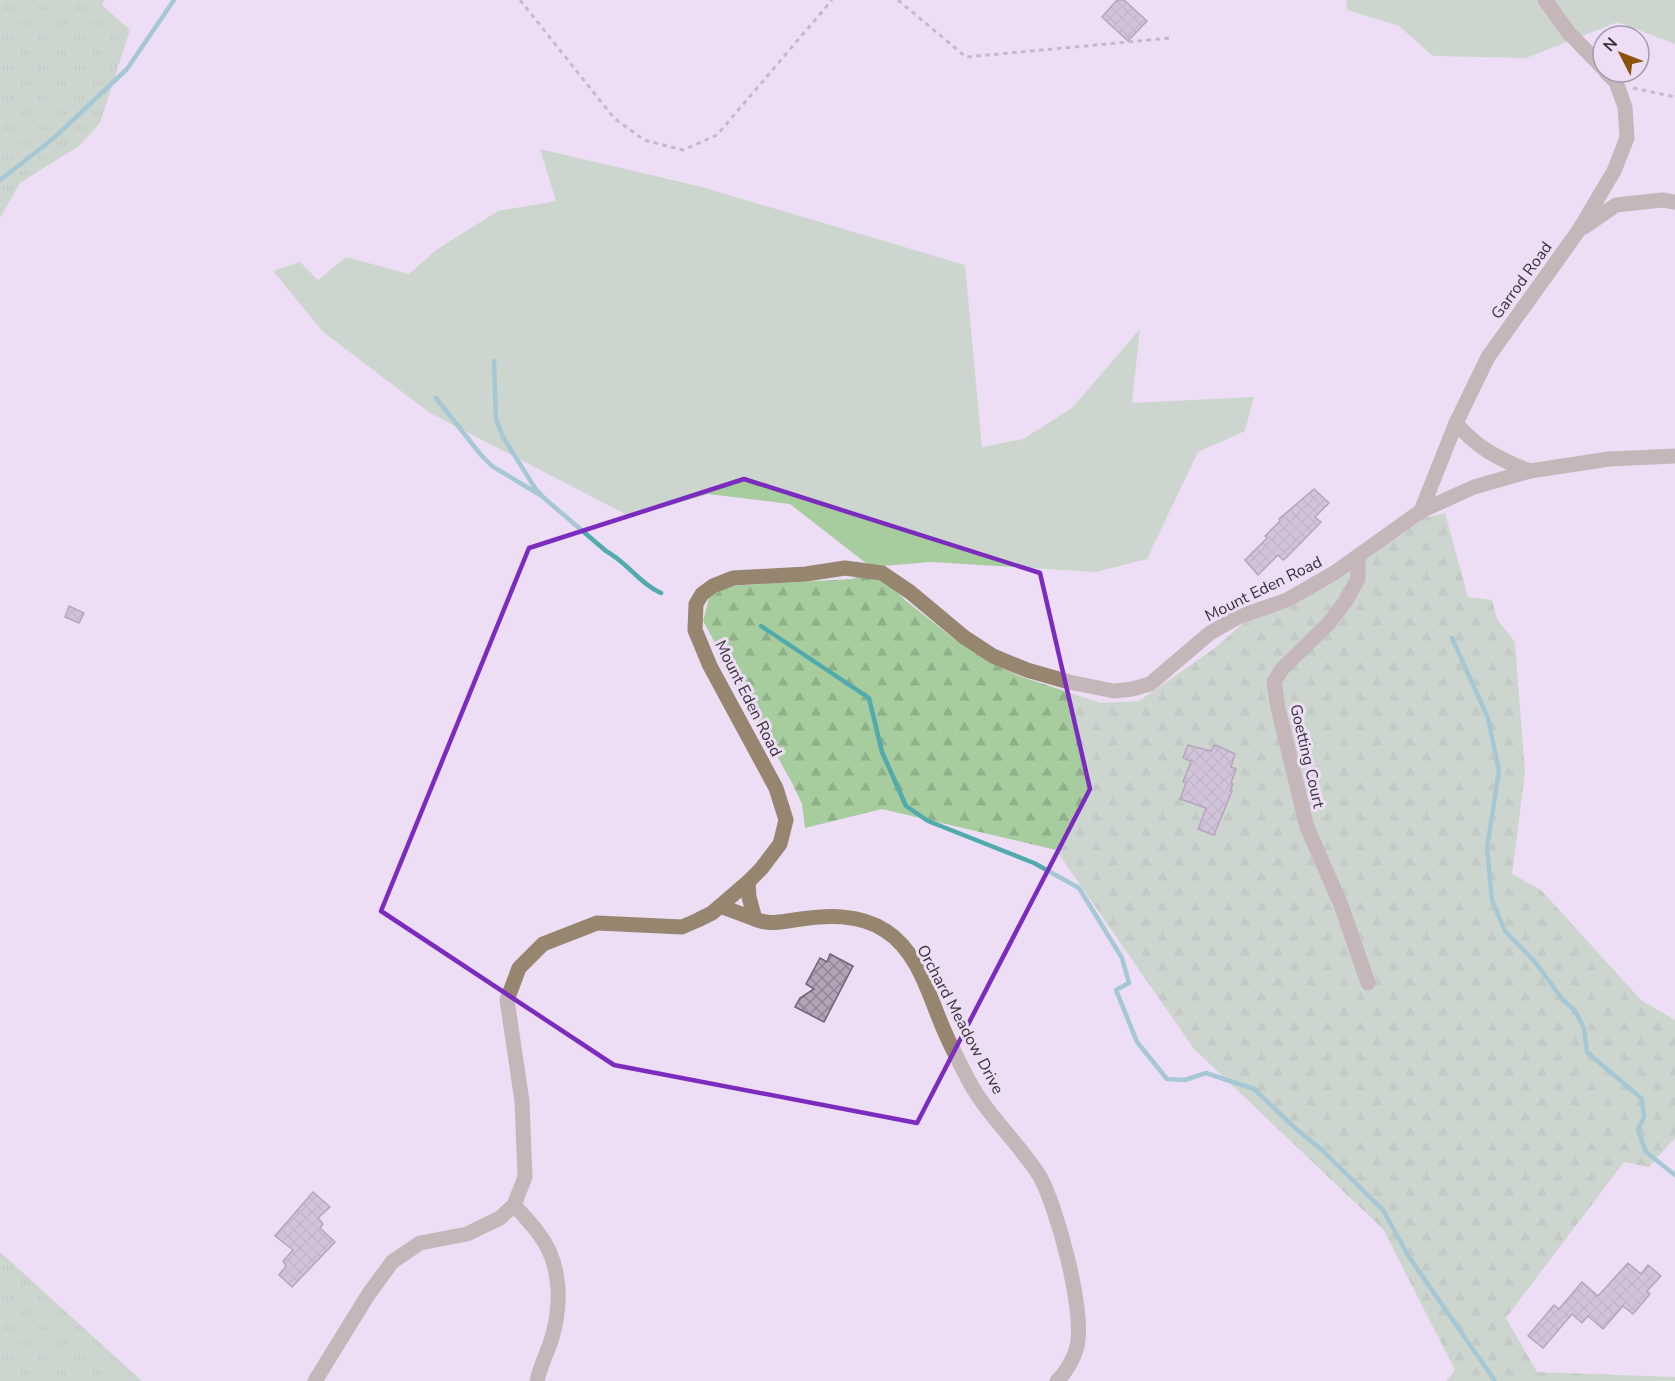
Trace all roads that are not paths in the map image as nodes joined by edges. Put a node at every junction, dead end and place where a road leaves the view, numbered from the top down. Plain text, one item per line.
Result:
1 (1545, 0) edge
2 (1591, 56) edge
3 (1614, 84) edge
4 (1675, 202) edge
5 (1579, 230) junction
6 (1456, 423) junction
7 (1675, 456) edge
8 (1530, 471) junction
9 (1421, 511) junction
10 (1358, 556) junction
11 (748, 882) junction
12 (720, 906) junction
13 (755, 919) junction
14 (1368, 983) dead end
15 (514, 1206) junction
16 (315, 1381) edge
17 (537, 1381) edge
18 (1057, 1381) edge

1 - 2 street
3 - 5 street, Garrod Road
4 - 5 street
5 - 6 street, Garrod Road
6 - 8 street
6 - 9 street, Garrod Road
7 - 8 street, Mount Eden Road
8 - 9 street, Mount Eden Road
9 - 10 street, Mount Eden Road
10 - 11 street, Mount Eden Road
10 - 14 street, Goetting Court
11 - 12 street, Mount Eden Road
11 - 13 street
12 - 13 street, Orchard Meadow Drive
12 - 15 street, Mount Eden Road
13 - 18 street, Orchard Meadow Drive
15 - 16 street
15 - 17 street

